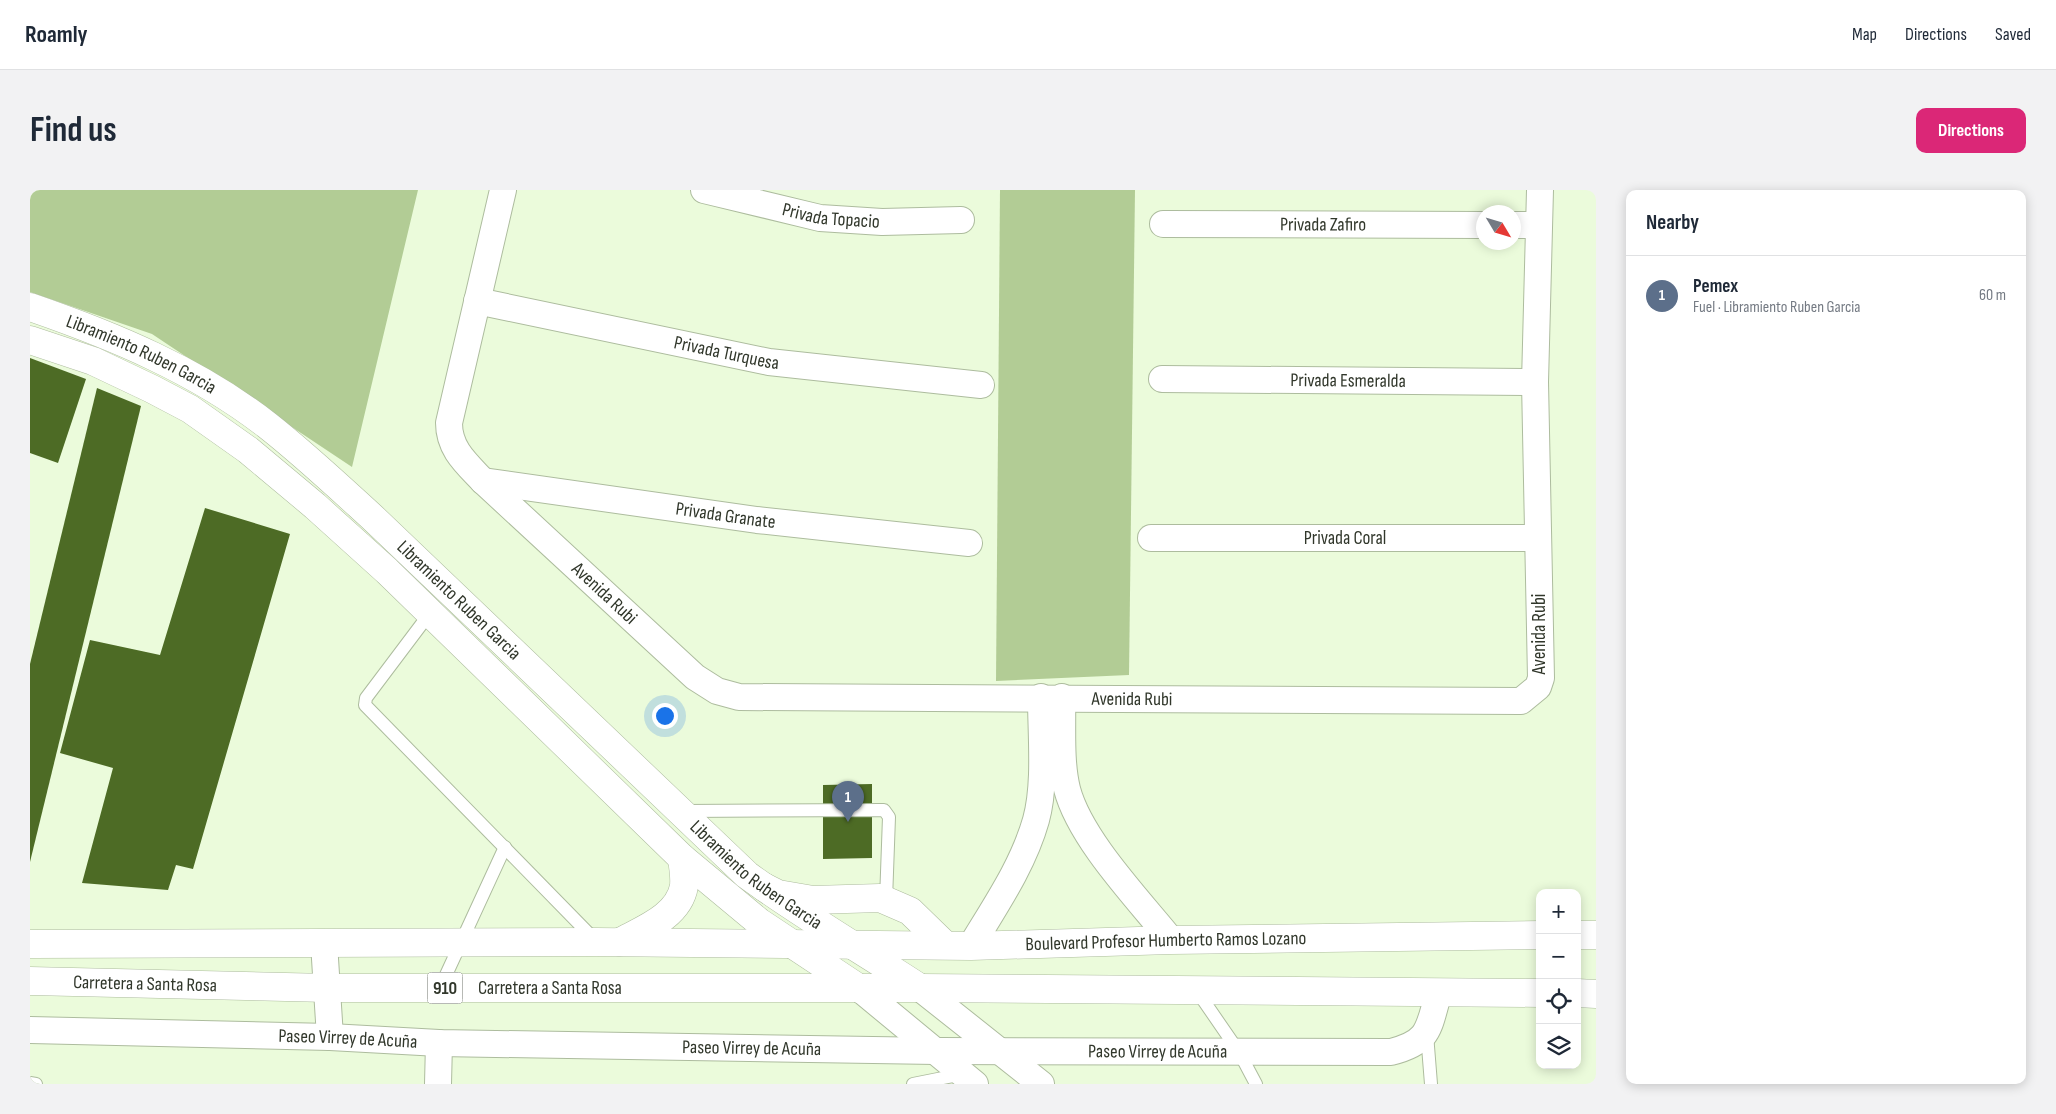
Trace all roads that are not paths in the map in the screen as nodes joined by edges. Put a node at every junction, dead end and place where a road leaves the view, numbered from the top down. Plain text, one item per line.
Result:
1 (503, 190) edge
2 (704, 190) edge
3 (1540, 190) edge
4 (961, 220) dead end
5 (1163, 224) dead end
6 (1476, 225) edge
7 (1526, 225) edge
8 (477, 301) junction
9 (30, 308) edge
10 (30, 340) edge
11 (1162, 379) dead end
12 (1535, 382) junction
13 (981, 385) dead end
14 (483, 481) junction
15 (1151, 538) dead end
16 (1538, 538) junction
17 (969, 542) dead end
18 (430, 613) junction
19 (1051, 697) junction
20 (680, 811) junction
21 (505, 847) junction
22 (682, 858) junction
23 (764, 888) junction
24 (886, 900) junction
25 (1536, 935) edge
26 (1581, 935) edge
27 (1596, 935) edge
28 (1170, 940) junction
29 (607, 942) junction
30 (324, 943) junction
31 (30, 944) edge
32 (458, 944) junction
33 (854, 944) junction
34 (793, 946) junction
35 (958, 946) junction
36 (30, 981) edge
37 (328, 988) junction
38 (440, 988) junction
39 (920, 988) junction
40 (860, 989) junction
41 (1197, 990) junction
42 (1438, 992) junction
43 (1536, 993) edge
44 (1581, 994) edge
45 (1596, 994) edge
46 (30, 1030) edge
47 (1427, 1034) junction
48 (330, 1037) junction
49 (439, 1043) junction
50 (936, 1051) junction
51 (1001, 1051) junction
52 (1239, 1052) junction
53 (969, 1079) edge
54 (30, 1083) edge
55 (36, 1084) edge
56 (438, 1084) edge
57 (913, 1084) edge
58 (1041, 1084) edge
59 (1256, 1084) edge
60 (1431, 1084) edge

1 - 8 street, Avenida Rubi
2 - 4 street, Privada Topacio
3 - 7 street, Avenida Rubi
5 - 6 street, Privada Zafiro
7 - 12 street, Avenida Rubi
8 - 13 street, Privada Turquesa
8 - 14 street, Avenida Rubi
9 - 20 main road, Libramiento Ruben Garcia
10 - 18 main road, Libramiento Ruben Garcia
11 - 12 street, Privada Esmeralda
12 - 16 street, Avenida Rubi
14 - 17 street, Privada Granate
14 - 19 street, Avenida Rubi
15 - 16 street, Privada Coral
16 - 19 street, Avenida Rubi
18 - 21 lane
18 - 22 main road, Libramiento Ruben Garcia
19 - 28 street, Avenida Rubi
19 - 35 street
20 - 23 main road, Libramiento Ruben Garcia
20 - 24 lane
21 - 29 lane
21 - 32 lane
22 - 29 main road
22 - 34 main road, Libramiento Ruben Garcia
23 - 24 main road
23 - 33 main road, Libramiento Ruben Garcia
24 - 35 main road
25 - 28 main road, Boulevard Profesor Humberto Ramos Lozano
26 - 27 main road
28 - 35 main road, Boulevard Profesor Humberto Ramos Lozano
29 - 32 main road, Carretera a Santa Rosa
29 - 34 main road, Carretera a Santa Rosa
30 - 31 main road, Carretera a Santa Rosa
30 - 32 main road, Carretera a Santa Rosa
30 - 37 street
32 - 38 lane
33 - 34 main road, Boulevard Profesor Humberto Ramos Lozano
33 - 35 main road, Boulevard Profesor Humberto Ramos Lozano
33 - 39 main road, Libramiento Ruben Garcia
34 - 40 main road, Libramiento Ruben Garcia
36 - 37 main road, Carretera a Santa Rosa / 910
37 - 38 main road, Carretera a Santa Rosa / 910
37 - 48 street
38 - 40 main road, Carretera a Santa Rosa / 910
39 - 40 main road
39 - 41 main road
39 - 51 street
40 - 50 street
41 - 42 main road
41 - 52 lane
42 - 43 main road
42 - 47 street
44 - 45 main road
46 - 48 street, Paseo Virrey de Acuña
47 - 52 street, Paseo Virrey de Acuña
47 - 60 lane
48 - 49 street, Paseo Virrey de Acuña
49 - 50 street, Paseo Virrey de Acuña
49 - 56 street
50 - 51 street, Paseo Virrey de Acuña
50 - 53 street
51 - 52 street, Paseo Virrey de Acuña
51 - 58 street
52 - 59 lane
53 - 57 lane
54 - 55 lane

